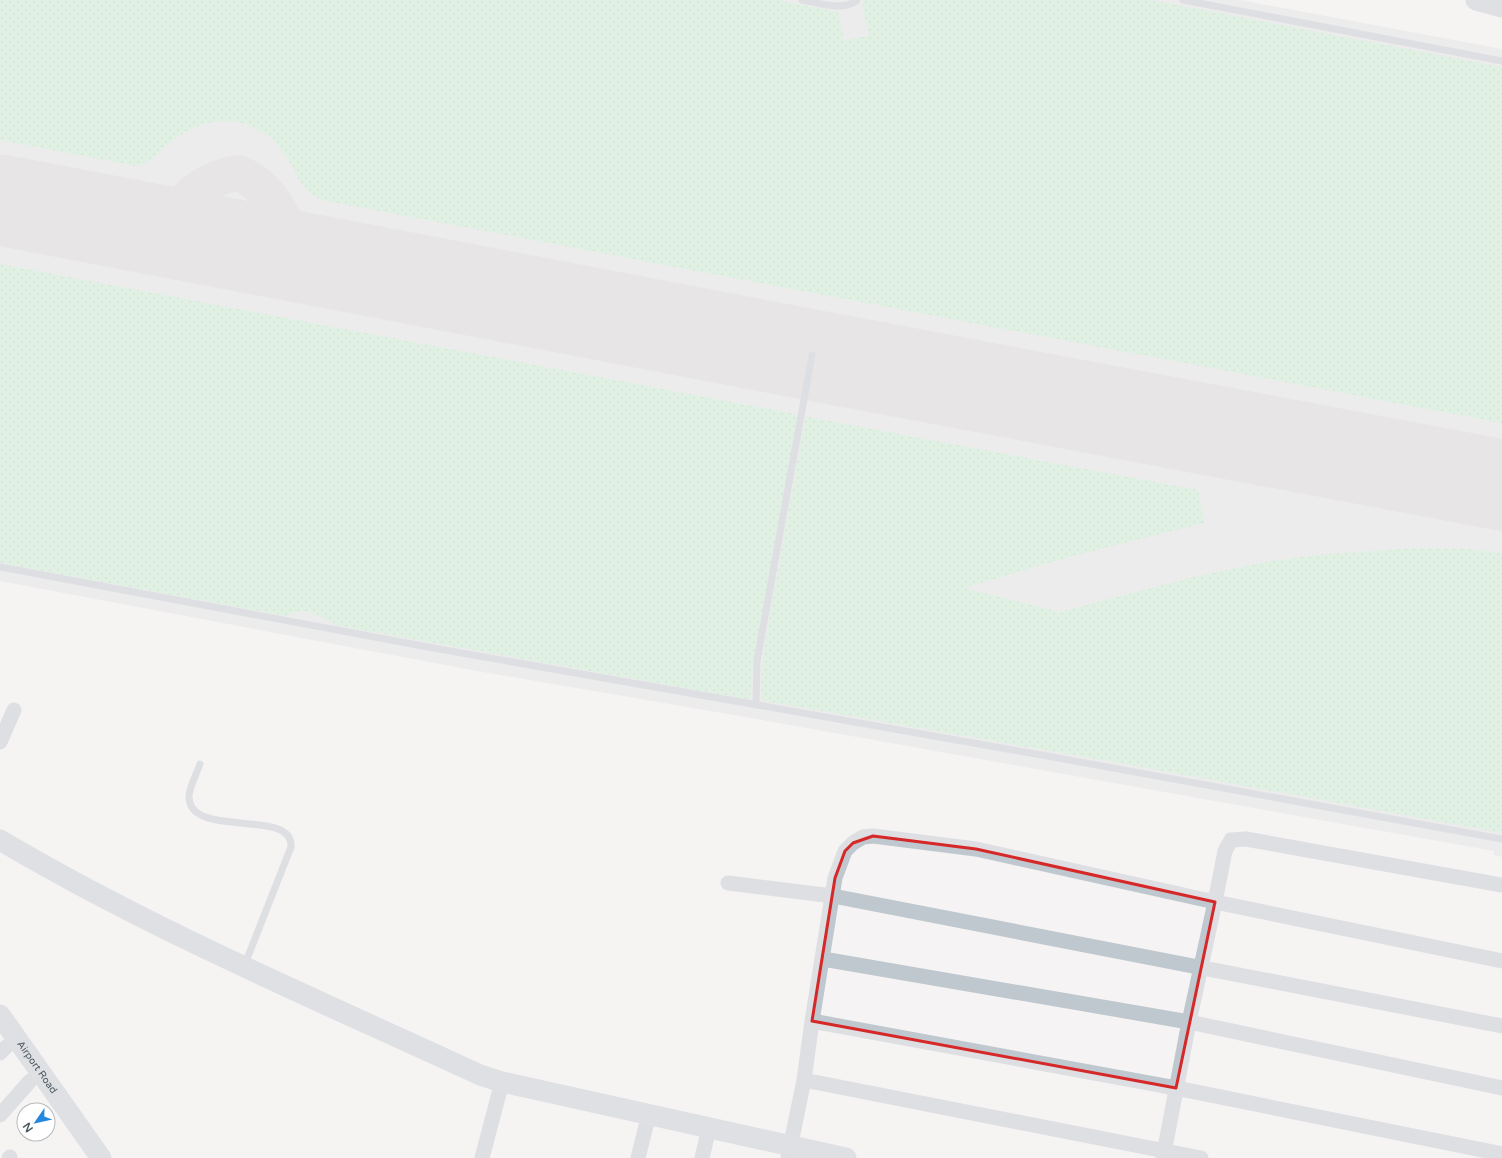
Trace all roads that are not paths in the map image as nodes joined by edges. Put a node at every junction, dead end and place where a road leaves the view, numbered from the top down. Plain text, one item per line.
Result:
1 (802, 0) edge
2 (857, 0) edge
3 (1183, 0) edge
4 (1476, 0) edge
5 (1502, 7) edge
6 (1502, 61) edge
7 (812, 355) dead end
8 (0, 567) edge
9 (756, 705) junction
10 (14, 710) dead end
11 (0, 742) edge
12 (200, 764) dead end
13 (1502, 839) edge
14 (0, 840) edge
15 (728, 883) dead end
16 (1502, 885) edge
17 (833, 896) junction
18 (1215, 902) junction
19 (823, 959) junction
20 (1502, 961) edge
21 (244, 966) junction
22 (1200, 968) junction
23 (0, 1015) edge
24 (812, 1021) junction
25 (1188, 1022) junction
26 (1502, 1026) edge
27 (2, 1046) edge
28 (804, 1080) junction
29 (30, 1081) junction
30 (502, 1082) junction
31 (1176, 1088) junction
32 (1502, 1088) edge
33 (649, 1114) junction
34 (0, 1116) edge
35 (709, 1128) junction
36 (789, 1152) edge
37 (1164, 1154) edge
38 (1502, 1154) edge
39 (84, 1158) edge
40 (101, 1158) edge
41 (482, 1158) edge
42 (638, 1158) edge
43 (702, 1158) edge
44 (846, 1158) edge
45 (1201, 1158) edge

1 - 2 lane
3 - 6 lane
4 - 5 street
7 - 9 lane
8 - 9 lane
9 - 13 lane
10 - 11 street
12 - 21 lane
14 - 21 street
15 - 17 street
16 - 18 street
17 - 18 street
17 - 19 street
17 - 22 street
18 - 20 street
18 - 22 street
19 - 24 street
19 - 25 street
21 - 30 street
22 - 25 street
22 - 26 street
23 - 40 street, Airport Road
24 - 28 street
24 - 31 street
25 - 31 street
25 - 32 street
27 - 29 street, Airport Road
28 - 36 street
28 - 37 street
29 - 34 street
29 - 39 street, Airport Road
30 - 33 street
30 - 41 street
31 - 37 street
31 - 38 street
33 - 35 street
33 - 42 street
35 - 36 street
35 - 43 street
36 - 44 street
37 - 45 street

